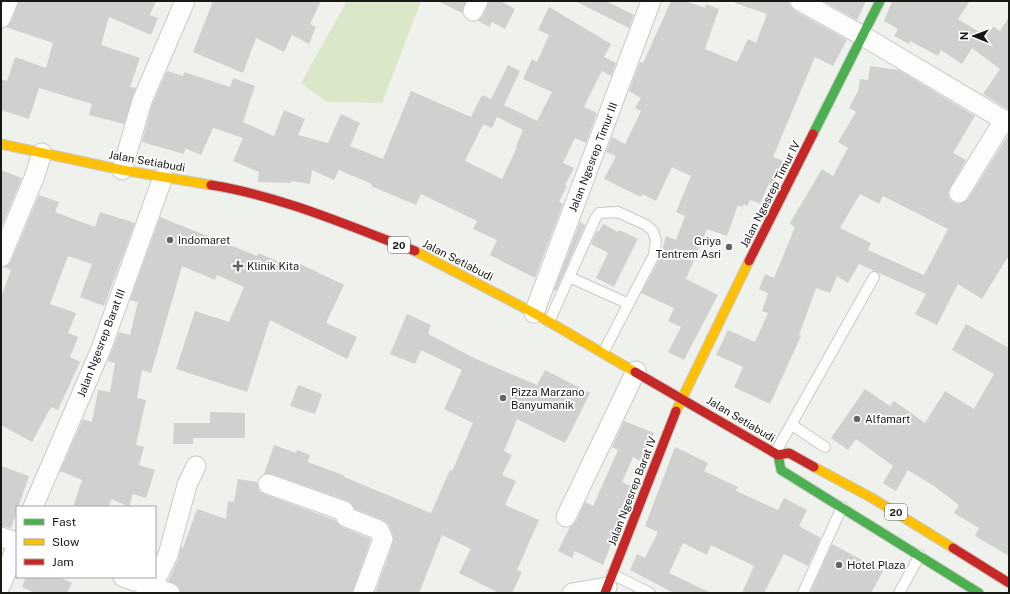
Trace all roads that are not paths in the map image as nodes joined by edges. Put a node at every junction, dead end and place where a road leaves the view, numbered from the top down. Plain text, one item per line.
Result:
1 (8, 1) edge
2 (185, 1) edge
3 (651, 1) edge
4 (800, 1) edge
5 (880, 1) edge
6 (1, 18) edge
7 (863, 36) junction
8 (1007, 122) edge
9 (1, 144) edge
10 (42, 153) junction
11 (122, 170) junction
12 (163, 177) junction
13 (958, 193) dead end
14 (1, 257) edge
15 (569, 277) junction
16 (874, 277) dead end
17 (629, 304) junction
18 (542, 317) junction
19 (603, 353) junction
20 (636, 372) junction
21 (681, 397) junction
22 (792, 425) junction
23 (825, 447) dead end
24 (776, 454) junction
25 (196, 466) dead end
26 (268, 484) dead end
27 (33, 506) edge
28 (842, 507) junction
29 (566, 517) dead end
30 (1, 537) edge
31 (16, 542) edge
32 (16, 548) edge
33 (920, 555) junction
34 (124, 583) edge
35 (1009, 583) edge
36 (608, 584) edge
37 (1, 585) edge
38 (161, 590) edge
39 (580, 592) edge
40 (644, 592) edge
41 (363, 593) edge
42 (803, 593) edge
43 (899, 593) edge
44 (979, 593) edge

1 - 6 street
2 - 11 street
3 - 18 street, Jalan Ngesrep Timur III
4 - 7 street
5 - 7 main road, Jalan Ngesrep Timur IV
7 - 8 street
7 - 21 main road, Jalan Ngesrep Timur IV
8 - 13 street
9 - 10 main road, Jalan Setiabudi / 20
10 - 11 main road, Jalan Setiabudi / 20
10 - 14 street
11 - 12 main road, Jalan Setiabudi / 20
12 - 18 main road, Jalan Setiabudi / 20
12 - 27 street, Jalan Ngesrep Barat III
15 - 17 lane
15 - 17 lane
15 - 18 lane
16 - 22 lane
17 - 19 lane
18 - 19 main road, Jalan Setiabudi / 20
19 - 20 main road, Jalan Setiabudi / 20
20 - 21 main road, Jalan Setiabudi / 20
20 - 29 street
21 - 24 main road, Jalan Setiabudi / 20
21 - 36 main road, Jalan Ngesrep Barat IV
22 - 23 lane
22 - 24 lane
24 - 28 main road, Jalan Setiabudi / 20
24 - 35 main road, Jalan Setiabudi / 20
25 - 38 street
26 - 41 street
28 - 33 main road, Jalan Setiabudi / 20
28 - 42 lane
30 - 31 street
32 - 37 street
33 - 43 lane
33 - 44 main road, Jalan Setiabudi / 20
34 - 38 street
36 - 39 street
36 - 40 lane

